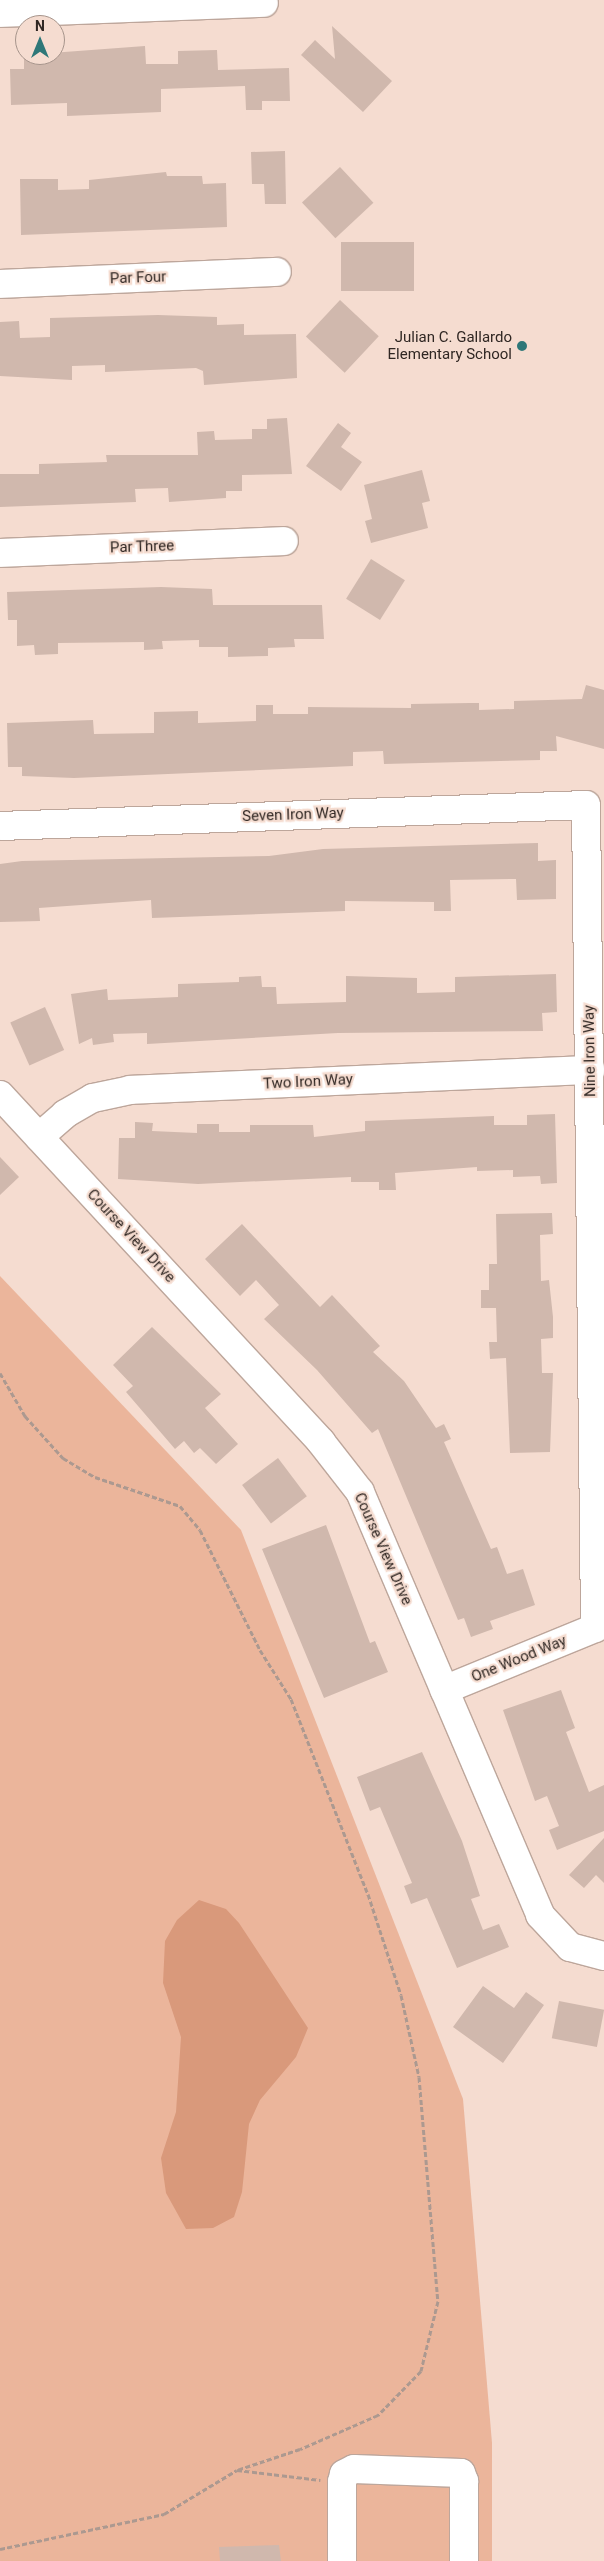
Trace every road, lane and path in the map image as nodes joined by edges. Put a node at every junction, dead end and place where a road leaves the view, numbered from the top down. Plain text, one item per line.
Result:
1 (264, 3) dead end
2 (0, 13) edge
3 (277, 272) dead end
4 (0, 284) edge
5 (284, 541) dead end
6 (0, 553) edge
7 (586, 805) joint
8 (0, 826) edge
9 (591, 1070) junction
10 (0, 1095) edge
11 (39, 1137) junction
12 (0, 1373) edge
13 (595, 1628) joint
14 (444, 1690) junction
15 (604, 1956) edge
16 (236, 2470) junction
17 (342, 2482) junction
18 (0, 2549) edge
19 (342, 2561) edge
20 (464, 2561) edge

1 - 2 street
3 - 4 street, Par Four
5 - 6 street, Par Three
7 - 8 street, Seven Iron Way
7 - 9 street, Nine Iron Way
9 - 11 street, Two Iron Way
9 - 13 street, Nine Iron Way
10 - 11 street, Course View Drive
11 - 14 street, Course View Drive
12 - 16 path
13 - 14 street, One Wood Way
14 - 15 street, Course View Drive
16 - 17 path
16 - 18 path
17 - 19 street
17 - 20 street

